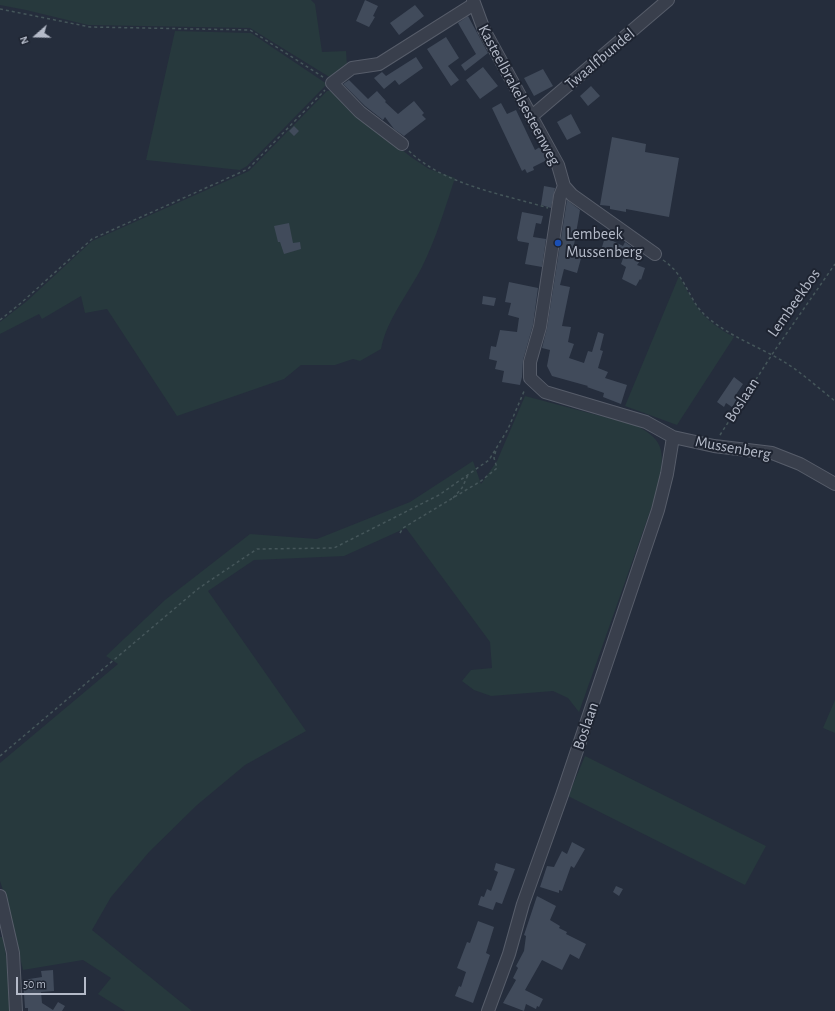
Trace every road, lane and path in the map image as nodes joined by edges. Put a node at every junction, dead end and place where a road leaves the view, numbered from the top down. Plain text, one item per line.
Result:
1 (668, 0) edge
2 (474, 2) edge
3 (0, 9) edge
4 (332, 83) junction
5 (532, 116) junction
6 (402, 144) joint
7 (564, 186) junction
8 (558, 210) junction
9 (655, 254) joint
10 (835, 264) edge
11 (0, 320) edge
12 (772, 356) junction
13 (530, 378) junction
14 (835, 400) edge
15 (673, 437) junction
16 (714, 446) junction
17 (496, 448) junction
18 (468, 475) junction
19 (835, 484) edge
20 (452, 499) junction
21 (400, 533) dead end
22 (0, 756) edge
23 (0, 896) edge
24 (16, 1011) edge
25 (488, 1011) edge

1 - 5 street, Twaalfbundel
2 - 4 street, Kasteelbrakelsesteenweg
2 - 5 street, Kasteelbrakelsesteenweg
3 - 4 path
4 - 6 street
4 - 11 path
5 - 7 street, Kasteelbrakelsesteenweg
6 - 8 path
7 - 8 street, Kasteelbrakelsesteenweg
7 - 9 street, Kasteelbrakelsesteenweg
8 - 13 street, Kasteelbrakelsesteenweg
9 - 12 path
10 - 12 path, Lembeekbos
12 - 14 path
12 - 16 path, Boslaan
13 - 15 street
13 - 17 path
15 - 16 street, Mussenberg
15 - 25 street, Boslaan
16 - 19 street, Mussenberg
17 - 18 path
17 - 20 path
18 - 20 path
18 - 22 path
20 - 21 path
23 - 24 street

